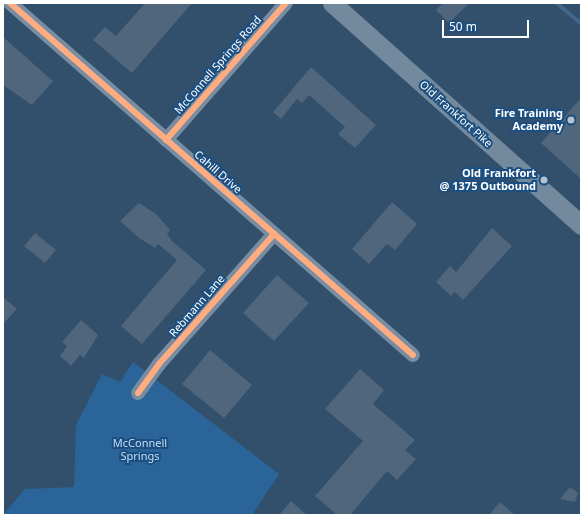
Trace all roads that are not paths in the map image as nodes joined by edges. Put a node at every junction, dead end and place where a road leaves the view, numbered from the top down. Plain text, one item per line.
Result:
1 (10, 3) edge
2 (286, 3) edge
3 (332, 3) edge
4 (166, 140) junction
5 (581, 225) edge
6 (274, 234) junction
7 (413, 355) dead end
8 (138, 393) dead end

1 - 4 street, Cahill Drive
2 - 4 street, McConnell Springs Road
3 - 5 main road, Old Frankfort Pike
4 - 6 street, Cahill Drive
6 - 7 street, Cahill Drive
6 - 8 street, Rebmann Lane

